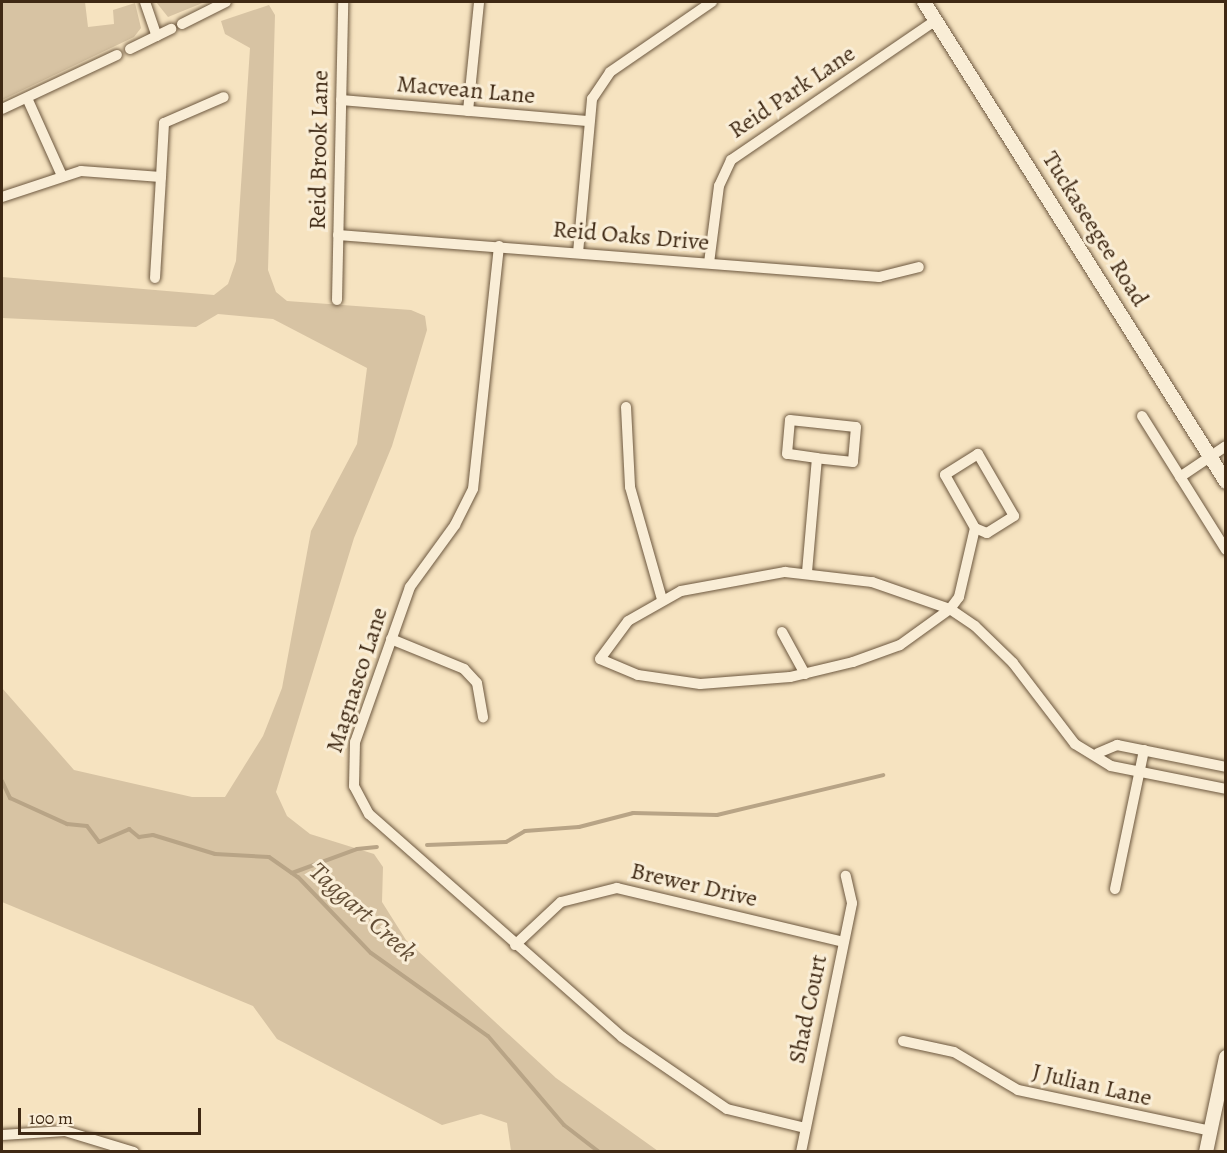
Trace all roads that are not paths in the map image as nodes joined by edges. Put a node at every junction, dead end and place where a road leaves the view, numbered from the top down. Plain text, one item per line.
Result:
1 (145, 2) edge
2 (226, 2) edge
3 (343, 2) edge
4 (479, 2) edge
5 (712, 2) edge
6 (924, 2) edge
7 (936, 20) junction
8 (182, 24) dead end
9 (171, 29) dead end
10 (157, 36) junction
11 (130, 49) dead end
12 (117, 55) dead end
13 (224, 97) dead end
14 (27, 98) junction
15 (341, 100) junction
16 (2, 110) edge
17 (468, 111) junction
18 (587, 121) junction
19 (62, 176) junction
20 (161, 177) junction
21 (2, 197) edge
22 (338, 235) junction
23 (499, 246) junction
24 (578, 253) junction
25 (709, 263) junction
26 (919, 267) dead end
27 (155, 278) dead end
28 (336, 300) dead end
29 (626, 407) dead end
30 (1142, 417) dead end
31 (1226, 446) edge
32 (1210, 456) junction
33 (817, 458) junction
34 (1180, 477) junction
35 (1226, 482) edge
36 (975, 528) junction
37 (1226, 550) edge
38 (807, 572) junction
39 (662, 599) junction
40 (950, 609) junction
41 (782, 632) dead end
42 (391, 639) junction
43 (805, 674) junction
44 (483, 717) dead end
45 (1144, 750) junction
46 (1098, 753) junction
47 (1226, 767) edge
48 (1140, 771) junction
49 (1226, 789) edge
50 (846, 876) dead end
51 (1115, 889) dead end
52 (843, 942) junction
53 (515, 945) junction
54 (903, 1041) dead end
55 (1226, 1057) edge
56 (805, 1128) junction
57 (1211, 1131) junction
58 (2, 1135) edge
59 (134, 1152) edge
60 (801, 1152) edge
61 (1206, 1152) edge

1 - 10 street
2 - 8 street
3 - 15 street, Reid Brook Lane
4 - 17 street
5 - 18 street
6 - 7 street, Tuckaseegee Road
7 - 25 street, Reid Park Lane
7 - 32 street, Tuckaseegee Road
9 - 10 street
10 - 11 street
12 - 14 street
13 - 20 street
14 - 16 street
14 - 19 street
15 - 17 street, Macvean Lane
15 - 22 street, Reid Brook Lane
17 - 18 street, Macvean Lane
18 - 24 street
19 - 20 street
19 - 21 street
20 - 27 street
22 - 23 street, Reid Oaks Drive
22 - 28 street, Reid Brook Lane
23 - 24 street, Reid Oaks Drive
23 - 42 street, Magnasco Lane
24 - 25 street, Reid Oaks Drive
25 - 26 street, Reid Oaks Drive
29 - 39 street
30 - 34 street
31 - 32 street
32 - 34 street
32 - 35 street, Tuckaseegee Road
33 - 33 street
33 - 38 street
34 - 37 street
36 - 36 street
36 - 40 street
38 - 39 street
38 - 40 street
39 - 43 street
40 - 43 street
40 - 46 street
41 - 43 street
42 - 44 street
42 - 53 street, Magnasco Lane
45 - 46 street
45 - 47 street
45 - 48 street
46 - 48 street
48 - 49 street
48 - 51 street
50 - 52 street, Shad Court
52 - 53 street, Brewer Drive
52 - 56 street, Shad Court
53 - 56 street, Magnasco Lane
54 - 57 street, J Julian Lane
55 - 57 street
56 - 60 street, Shad Court
57 - 61 street
58 - 59 street

